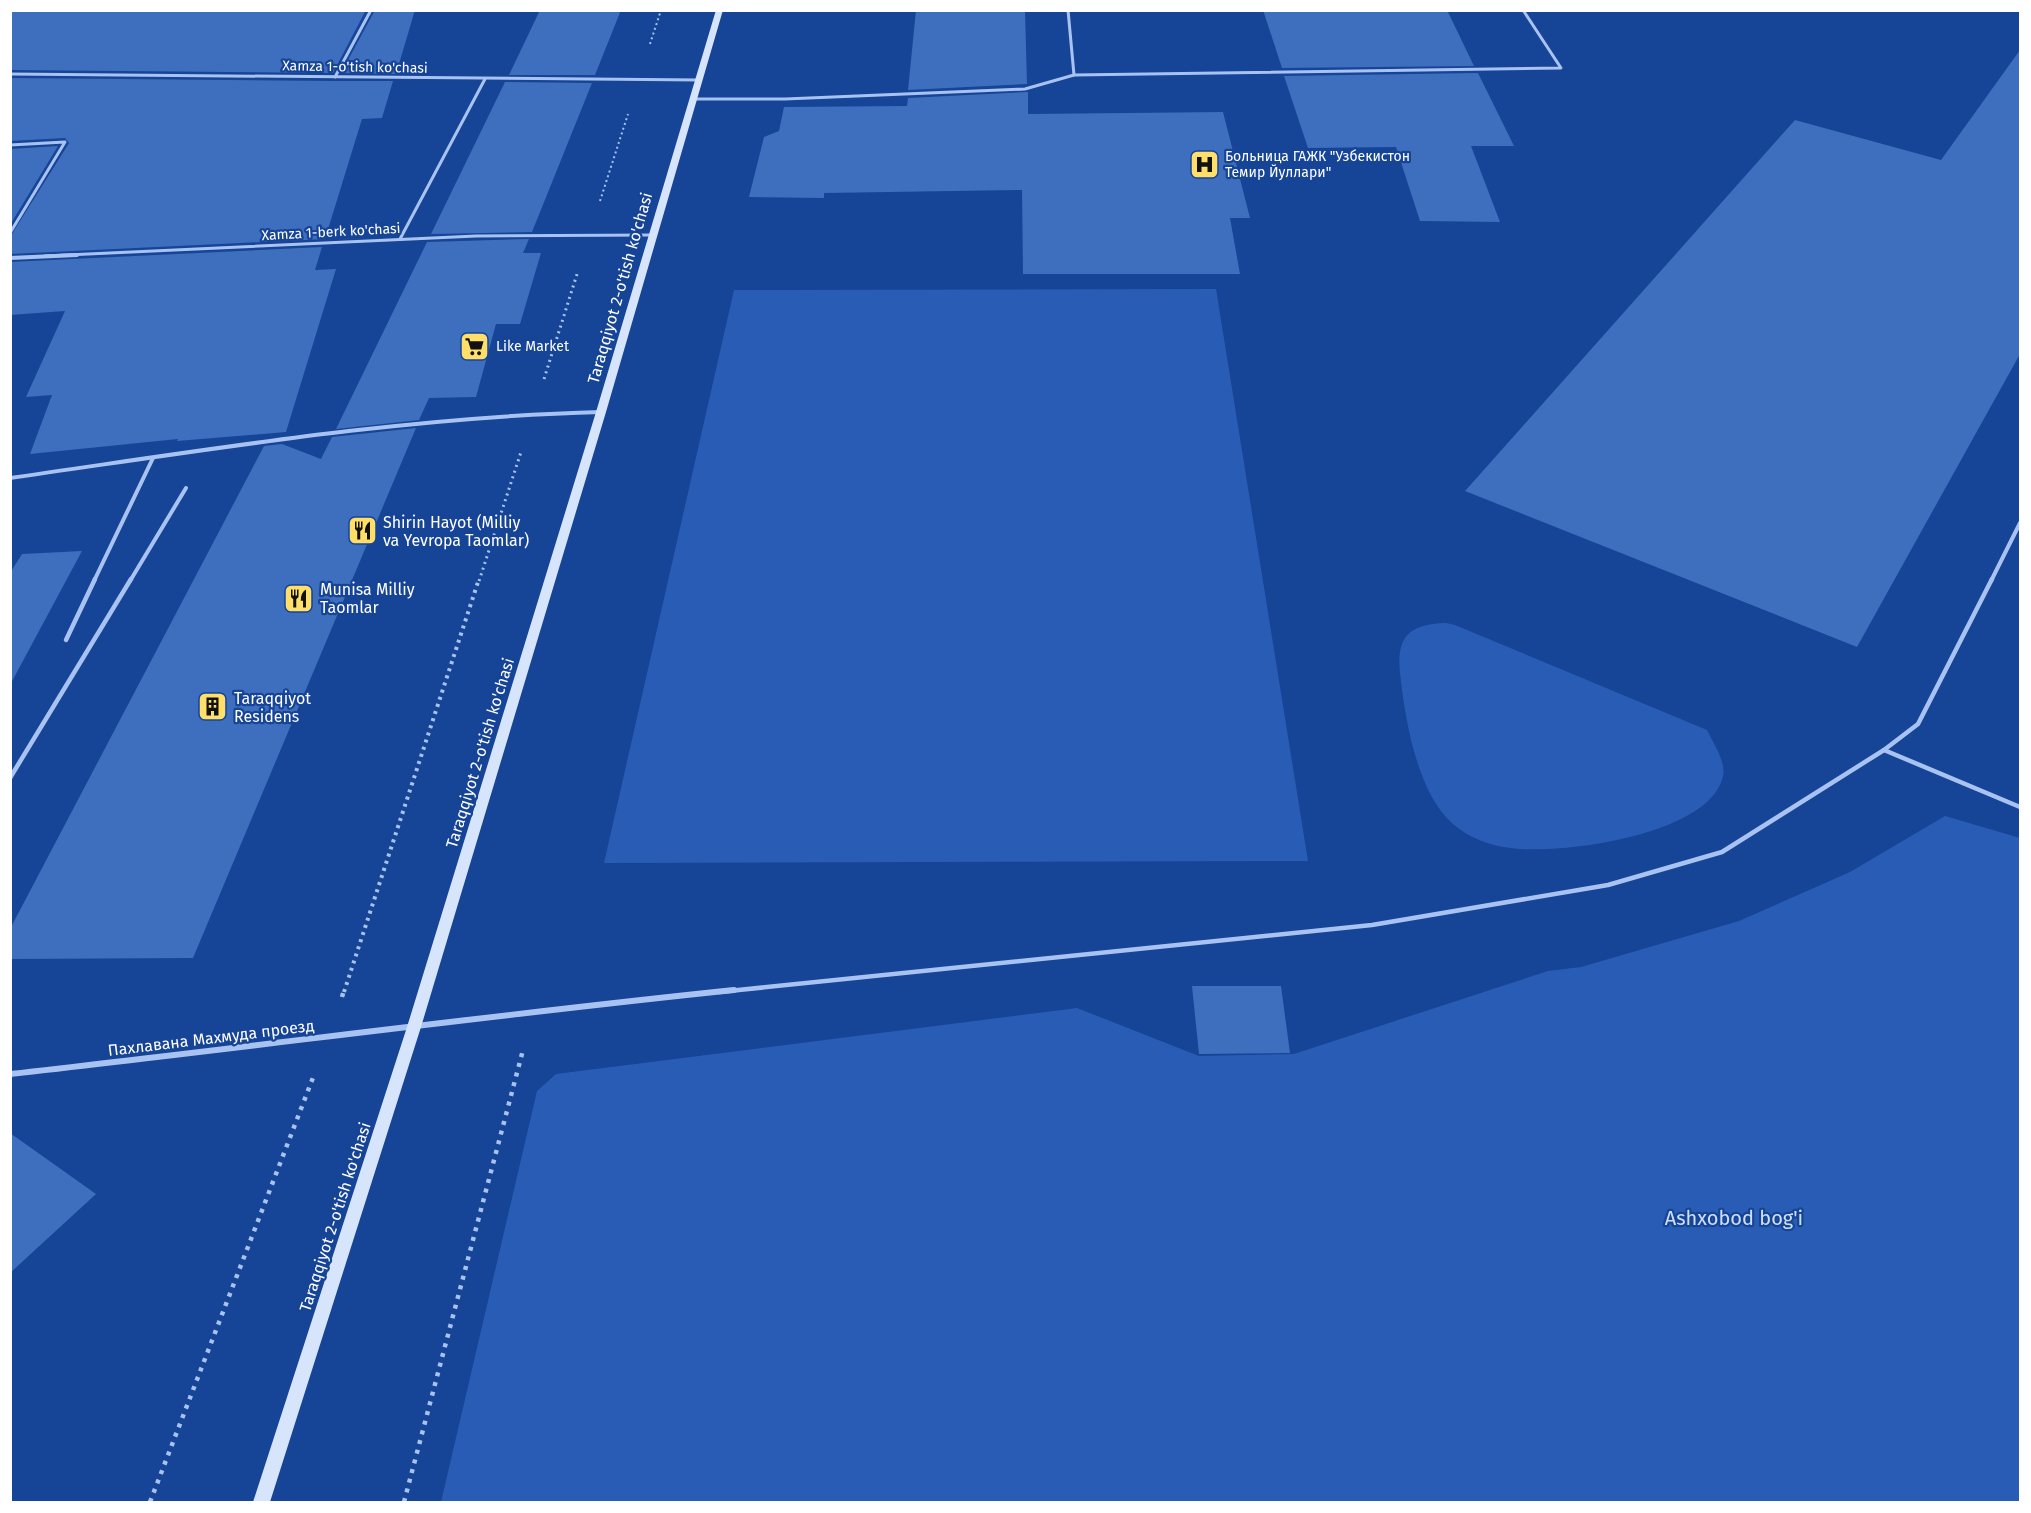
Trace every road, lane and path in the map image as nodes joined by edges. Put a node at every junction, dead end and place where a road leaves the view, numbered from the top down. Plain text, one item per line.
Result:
1 (370, 10) edge
2 (661, 10) edge
3 (720, 10) edge
4 (1068, 10) edge
5 (1523, 10) edge
6 (10, 74) edge
7 (1074, 75) junction
8 (335, 77) junction
9 (485, 78) junction
10 (639, 80) junction
11 (699, 80) junction
12 (693, 99) junction
13 (10, 145) edge
14 (10, 233) edge
15 (589, 235) junction
16 (653, 235) junction
17 (400, 239) junction
18 (10, 258) edge
19 (534, 412) junction
20 (601, 412) junction
21 (153, 458) junction
22 (10, 478) edge
23 (186, 488) dead end
24 (2020, 523) edge
25 (66, 640) dead end
26 (1884, 750) junction
27 (10, 778) edge
28 (2020, 807) edge
29 (533, 1011) junction
30 (414, 1027) junction
31 (328, 1038) junction
32 (10, 1074) edge
33 (150, 1503) edge
34 (261, 1503) edge
35 (404, 1503) edge

1 - 8 lane
2 - 10 path
3 - 11 main road, Taraqqiyot 2-o'tish ko'chasi
4 - 7 lane
5 - 7 lane
6 - 8 lane, Xamza 1-o'tish ko'chasi
7 - 12 lane
8 - 9 lane, Xamza 1-o'tish ko'chasi
9 - 10 lane, Xamza 1-o'tish ko'chasi
9 - 17 lane
10 - 11 lane, Xamza 1-o'tish ko'chasi
10 - 15 path
11 - 12 main road, Taraqqiyot 2-o'tish ko'chasi
12 - 16 main road, Taraqqiyot 2-o'tish ko'chasi
13 - 14 lane
15 - 16 lane, Xamza 1-berk ko'chasi
15 - 17 lane, Xamza 1-berk ko'chasi
15 - 19 path
16 - 20 main road, Taraqqiyot 2-o'tish ko'chasi
17 - 18 lane, Xamza 1-berk ko'chasi
19 - 20 lane
19 - 21 lane
19 - 31 path
20 - 30 main road, Taraqqiyot 2-o'tish ko'chasi
21 - 22 lane
21 - 25 lane
23 - 27 lane
24 - 26 lane, Пахлавана Махмуда проезд
26 - 28 lane
26 - 29 lane, Пахлавана Махмуда проезд
29 - 30 lane, Пахлавана Махмуда проезд
29 - 35 path
30 - 31 lane, Пахлавана Махмуда проезд
30 - 34 main road, Taraqqiyot 2-o'tish ko'chasi
31 - 32 lane, Пахлавана Махмуда проезд
31 - 33 path

